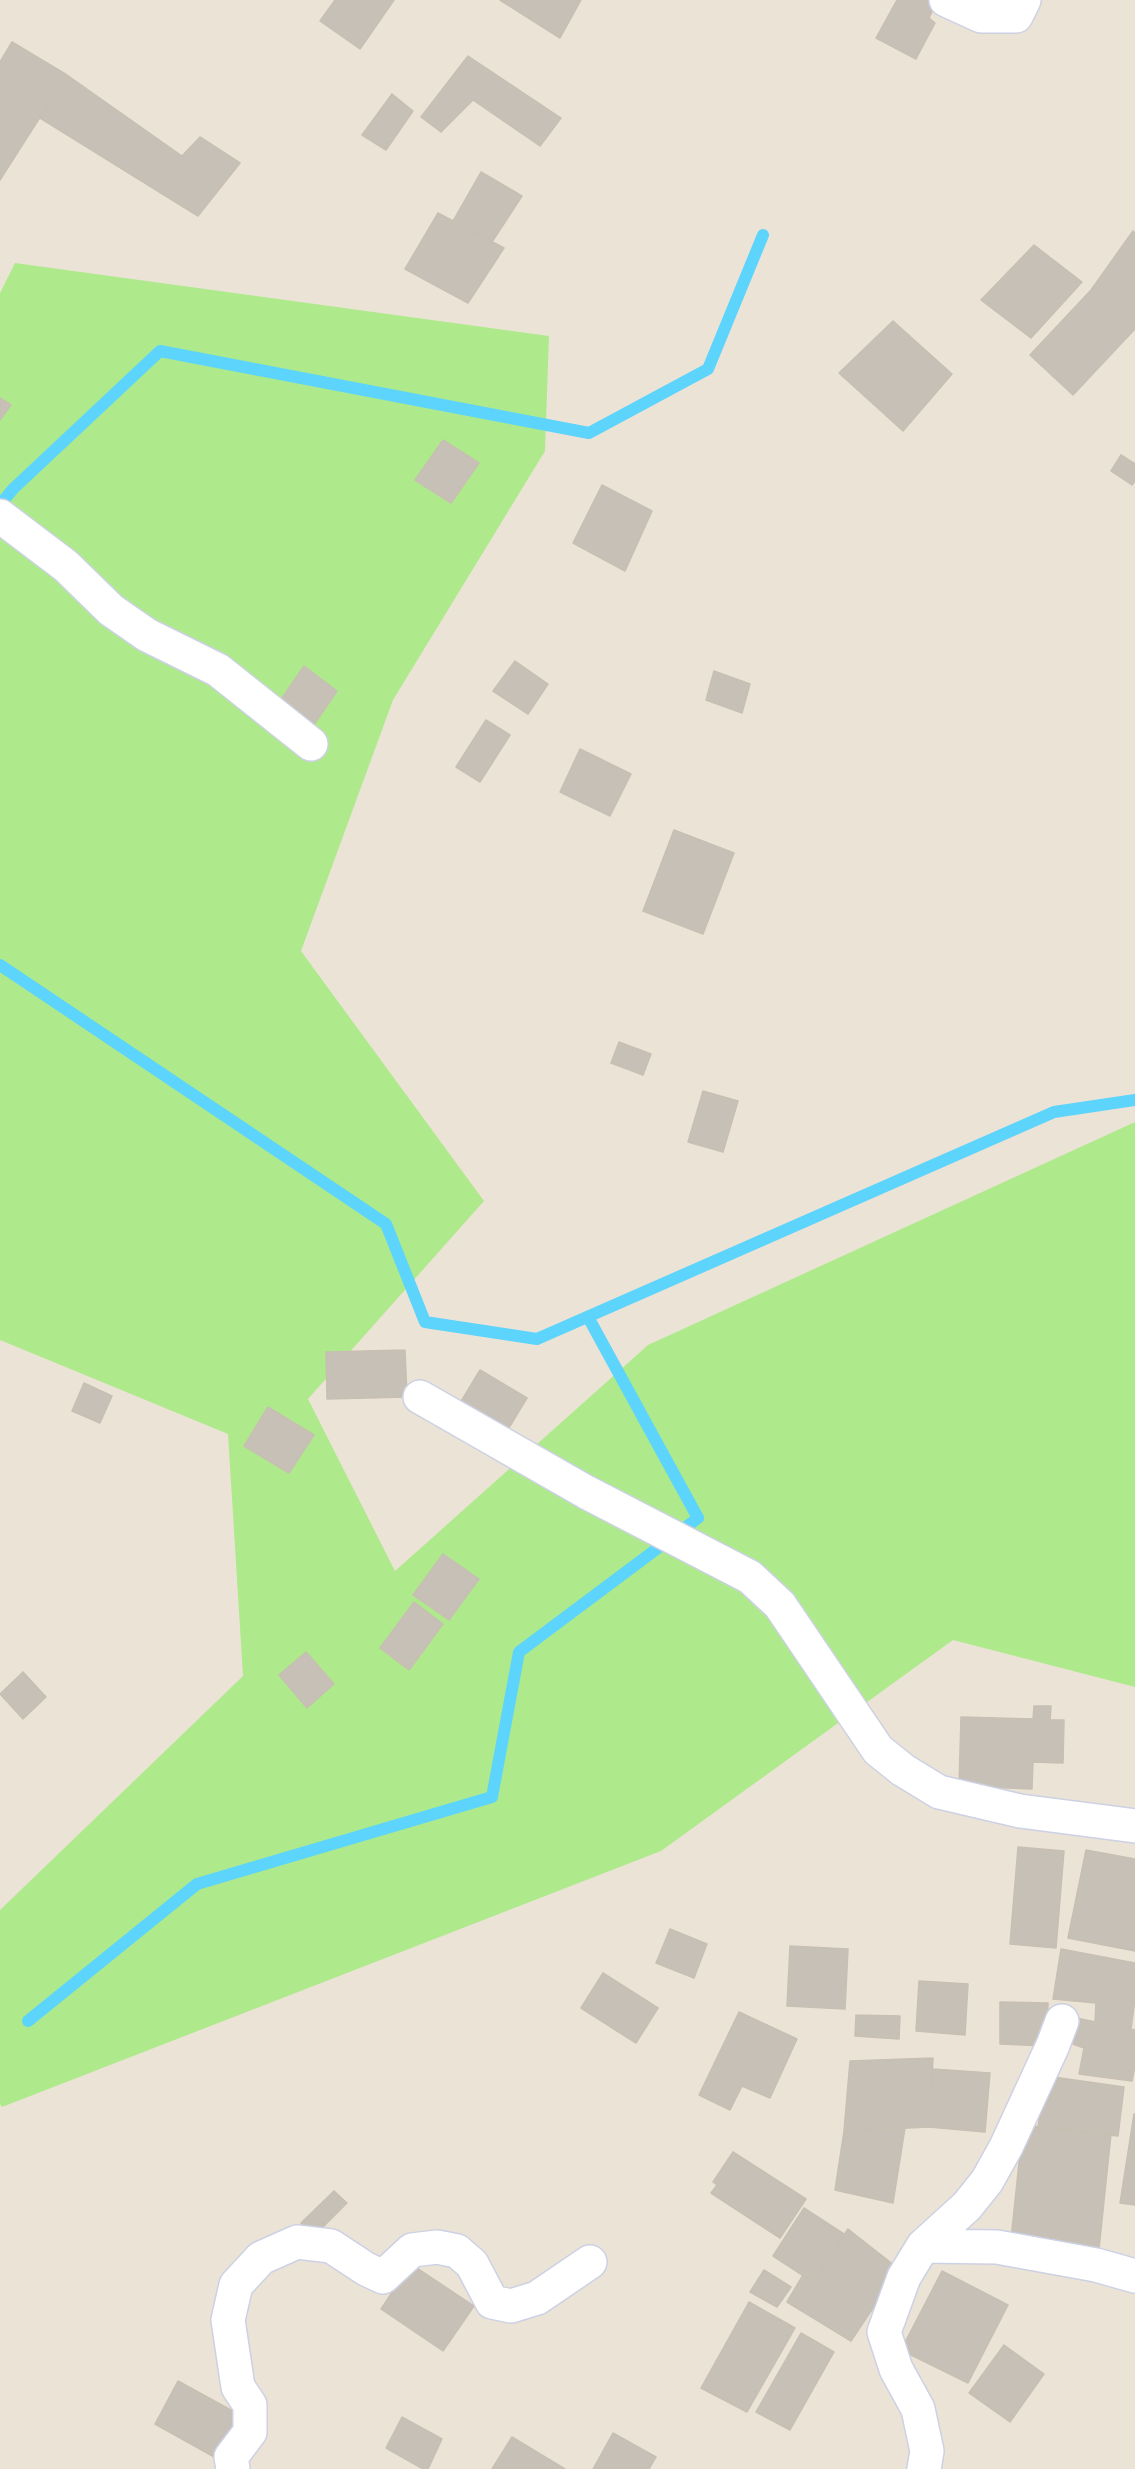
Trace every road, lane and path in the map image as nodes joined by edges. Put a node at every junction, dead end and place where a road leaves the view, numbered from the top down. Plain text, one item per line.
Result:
1 (946, 0) edge
2 (1024, 0) edge
3 (0, 516) edge
4 (310, 744) dead end
5 (420, 1397) dead end
6 (1135, 1826) edge
7 (1062, 2021) dead end
8 (923, 2246) junction
9 (590, 2262) dead end
10 (1135, 2276) edge
11 (233, 2469) edge
12 (924, 2469) edge

1 - 2 street
3 - 4 street
5 - 6 street
7 - 8 street
8 - 10 street
8 - 12 street
9 - 11 street

